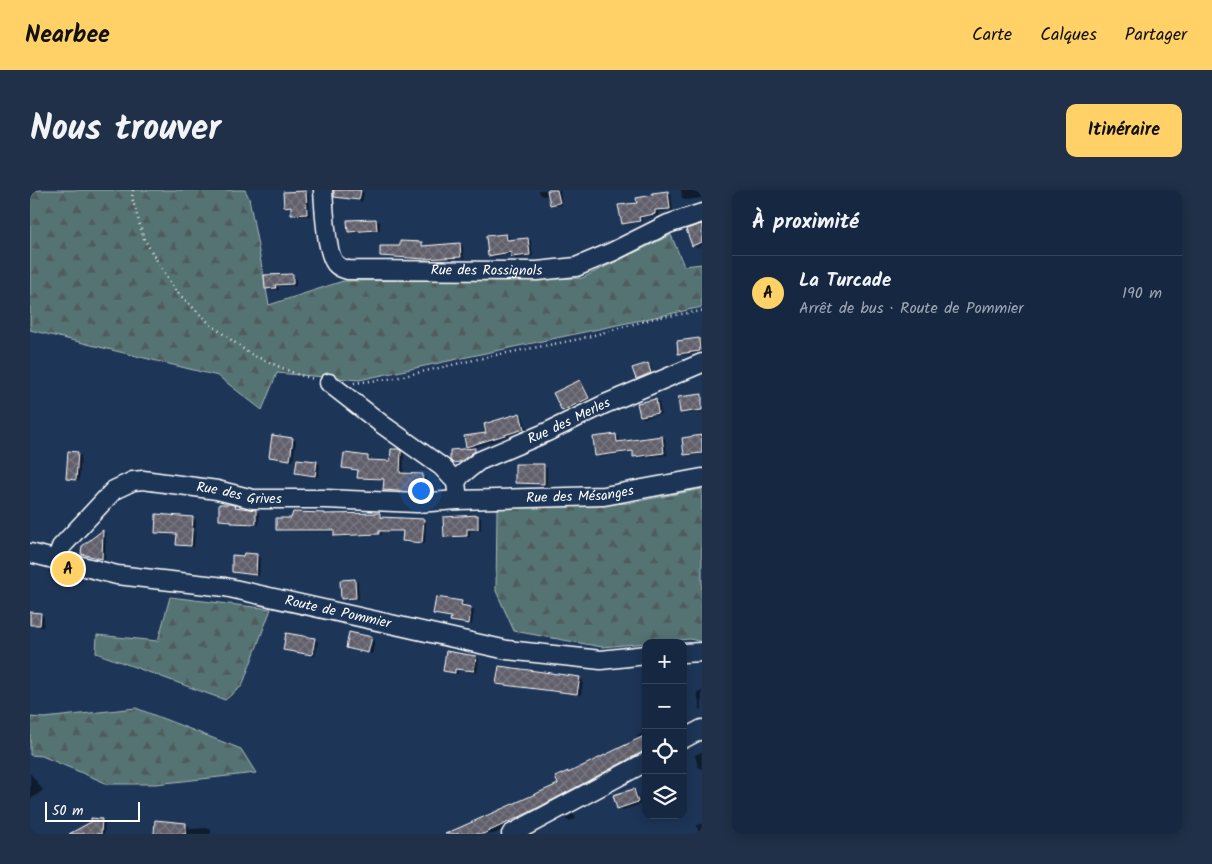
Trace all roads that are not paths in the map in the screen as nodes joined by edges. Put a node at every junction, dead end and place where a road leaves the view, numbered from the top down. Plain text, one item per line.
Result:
1 (323, 190) edge
2 (702, 212) edge
3 (702, 363) edge
4 (329, 383) road end
5 (702, 478) edge
6 (457, 491) junction
7 (30, 553) edge
8 (56, 560) junction
9 (687, 652) edge
10 (702, 652) edge
11 (642, 655) edge
12 (702, 728) edge
13 (687, 737) edge
14 (642, 764) edge
15 (511, 834) edge

1 - 2 street, Rue des Rossignols
3 - 6 street, Rue des Merles
4 - 6 street
5 - 6 street, Rue des Mésanges
6 - 8 street, Rue des Grives
7 - 8 street, Route de Pommier
8 - 11 street, Route de Pommier
9 - 10 street
12 - 13 street
14 - 15 street

